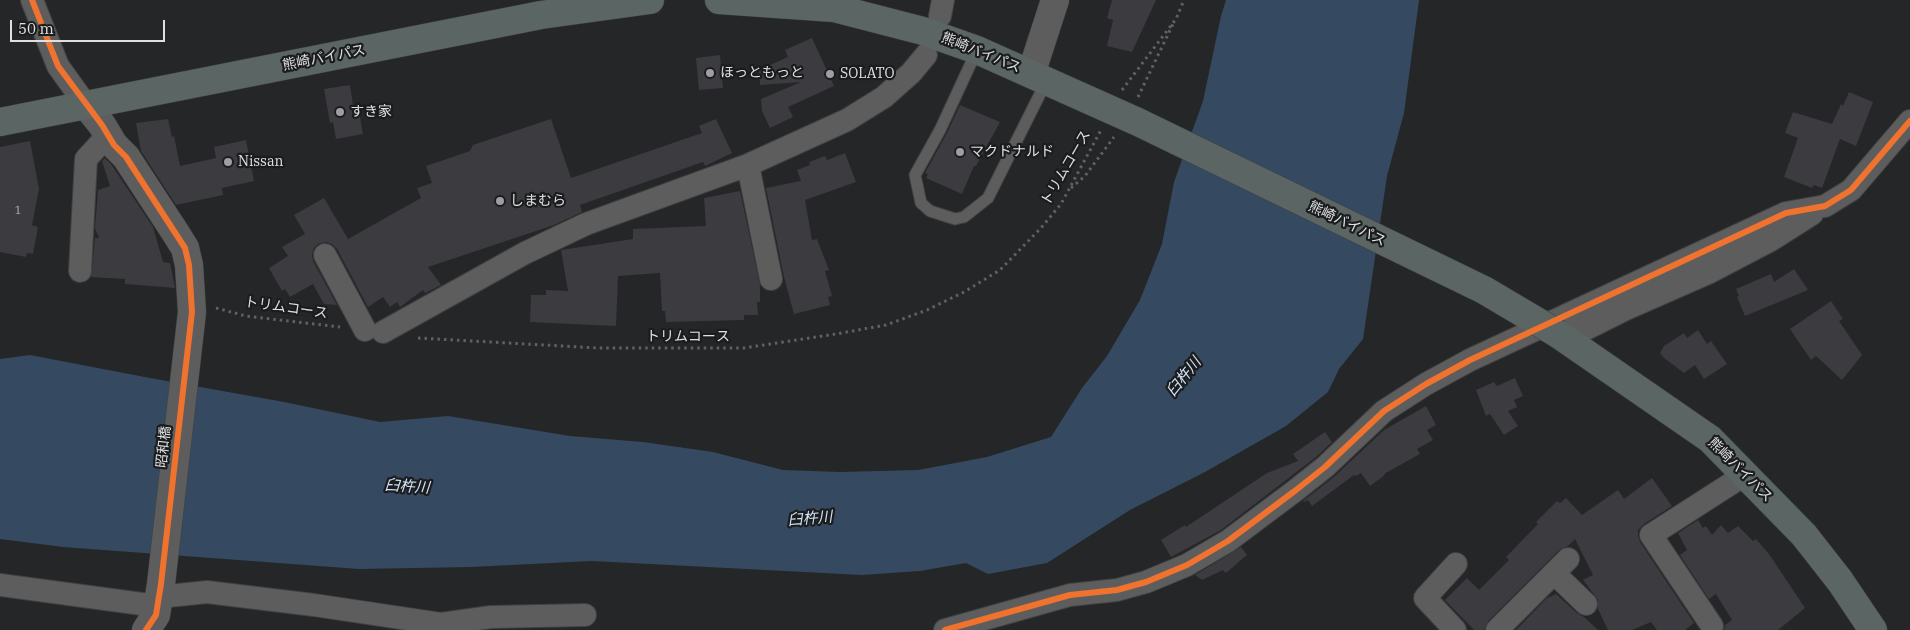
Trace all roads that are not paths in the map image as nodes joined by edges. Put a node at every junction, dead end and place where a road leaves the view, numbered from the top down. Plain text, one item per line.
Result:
1 (32, 0) edge
2 (650, 0) edge
3 (719, 0) edge
4 (1055, 0) edge
5 (978, 50) junction
6 (926, 55) dead end
7 (1039, 77) junction
8 (86, 106) junction
9 (1910, 121) edge
10 (0, 122) edge
11 (108, 135) junction
12 (748, 165) junction
13 (1825, 206) junction
14 (325, 255) dead end
15 (80, 271) dead end
16 (771, 279) dead end
17 (1562, 337) junction
18 (1746, 474) junction
19 (1456, 564) dead end
20 (0, 585) edge
21 (156, 604) edge
22 (1586, 604) dead end
23 (585, 615) dead end
24 (1712, 626) dead end
25 (945, 630) edge
26 (1455, 630) edge
27 (1497, 630) edge
28 (1873, 630) edge

1 - 8 street
2 - 8 highway, 熊崎バイパス
3 - 5 highway, 熊崎バイパス
4 - 7 street
5 - 7 highway, 熊崎バイパス
5 - 7 lane
6 - 12 street
7 - 17 highway, 熊崎バイパス, bridge
8 - 10 highway, 熊崎バイパス
8 - 11 street, 昭和橋
9 - 13 street
11 - 15 street
11 - 21 street, 昭和橋
12 - 14 street
12 - 16 street
13 - 17 street
13 - 25 street
17 - 18 highway, 熊崎バイパス
18 - 24 street
18 - 28 highway, 熊崎バイパス
19 - 26 street
20 - 21 street
21 - 23 street
22 - 27 street

